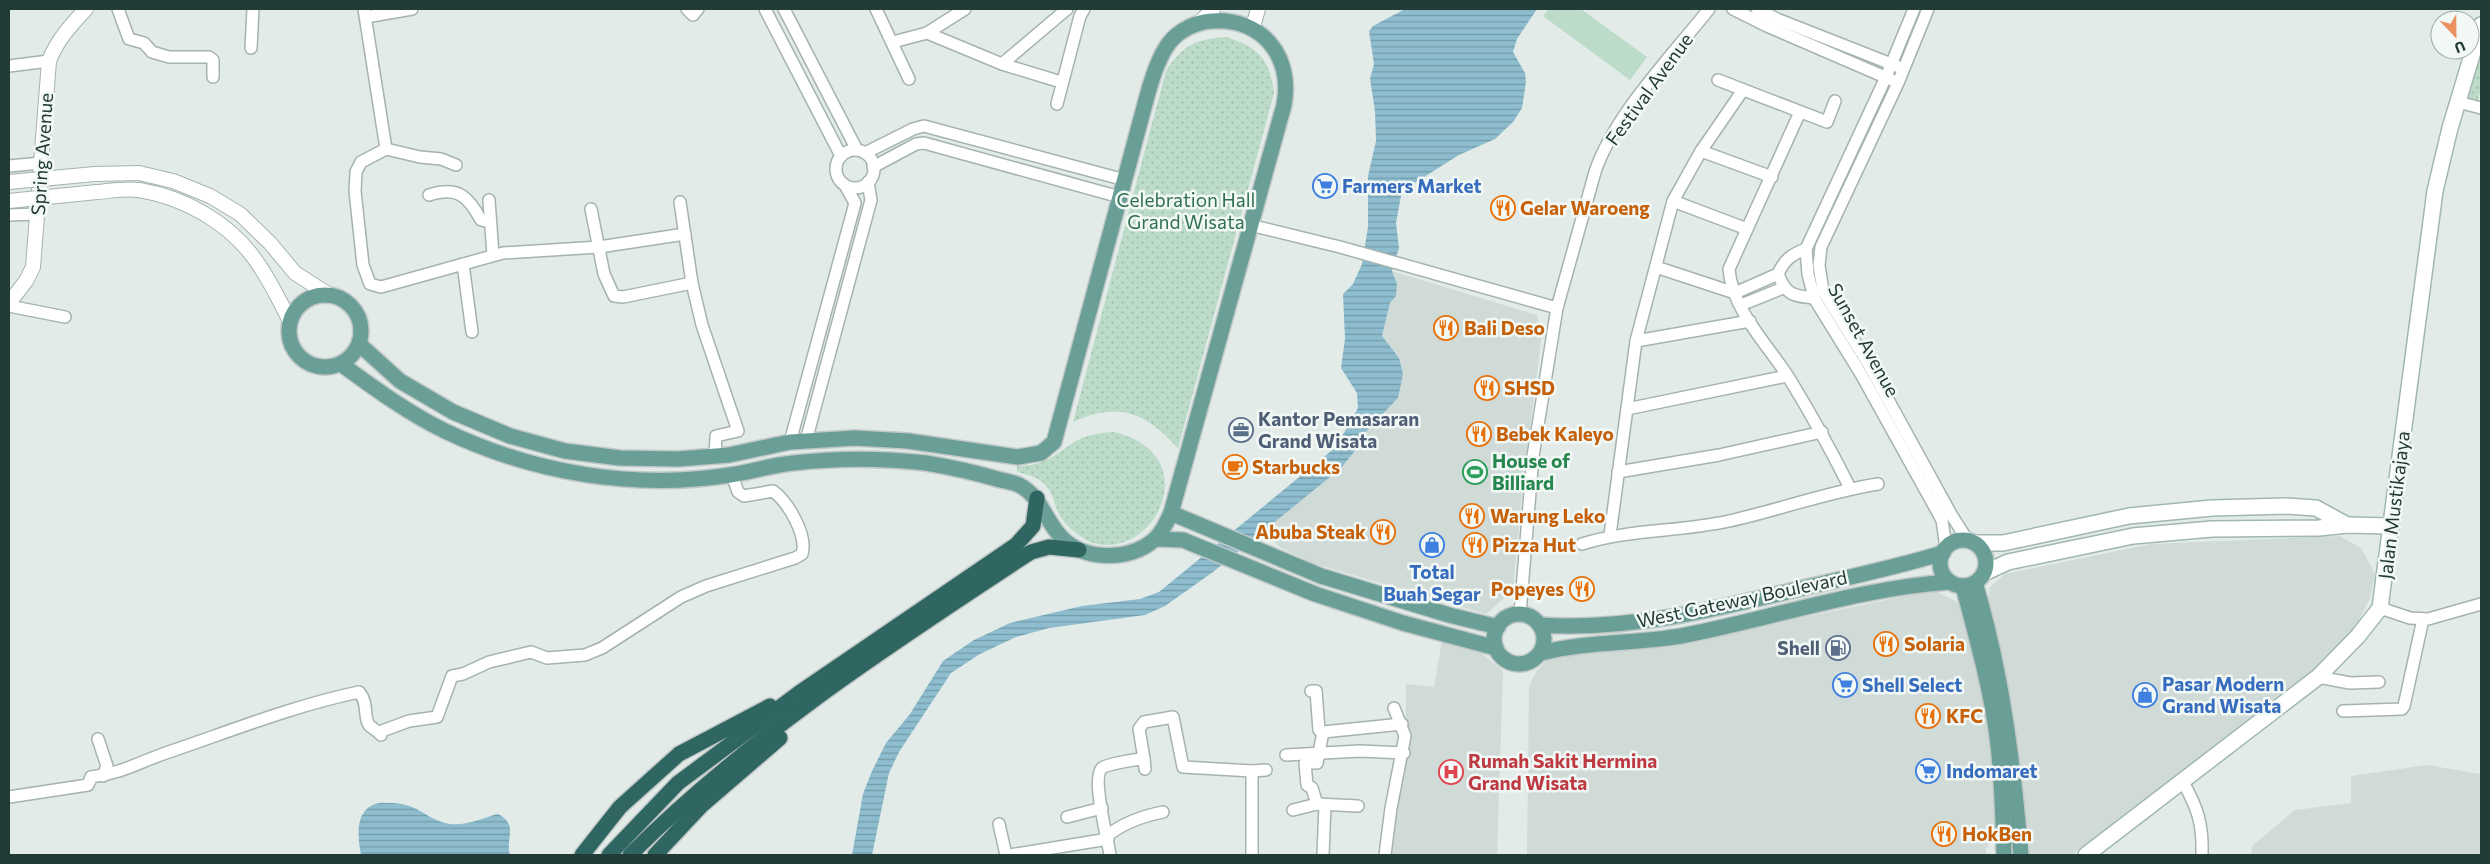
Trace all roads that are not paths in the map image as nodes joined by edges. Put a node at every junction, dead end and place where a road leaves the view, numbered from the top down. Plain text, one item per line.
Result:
1 (86, 9) edge
2 (118, 9) edge
3 (254, 9) edge
4 (412, 9) edge
5 (687, 9) edge
6 (698, 9) edge
7 (765, 9) edge
8 (784, 9) edge
9 (876, 9) edge
10 (965, 9) edge
11 (1067, 9) edge
12 (1213, 9) edge
13 (1258, 9) edge
14 (1709, 9) edge
15 (1733, 9) edge
16 (1757, 9) edge
17 (1914, 9) edge
18 (1928, 9) edge
19 (1079, 11) edge
20 (365, 13) edge
21 (1200, 22) junction
22 (2481, 25) edge
23 (1253, 27) junction
24 (927, 33) junction
25 (893, 42) junction
26 (251, 48) dead end
27 (49, 61) junction
28 (1002, 64) junction
29 (1892, 64) junction
30 (9, 66) edge
31 (1904, 69) junction
32 (213, 77) dead end
33 (1886, 77) junction
34 (909, 79) dead end
35 (1718, 80) dead end
36 (1061, 82) junction
37 (1898, 83) junction
38 (1743, 90) junction
39 (1835, 101) dead end
40 (2458, 102) junction
41 (1057, 104) dead end
42 (2481, 108) edge
43 (1800, 112) junction
44 (386, 149) junction
45 (1702, 151) junction
46 (861, 152) junction
47 (841, 156) junction
48 (41, 163) junction
49 (456, 165) dead end
50 (9, 166) edge
51 (874, 167) junction
52 (1772, 177) junction
53 (1124, 180) junction
54 (9, 182) edge
55 (868, 182) junction
56 (845, 185) junction
57 (429, 195) dead end
58 (1120, 197) junction
59 (489, 200) dead end
60 (9, 201) edge
61 (1673, 201) junction
62 (680, 202) dead end
63 (591, 209) dead end
64 (38, 214) junction
65 (9, 215) edge
66 (490, 222) junction
67 (1250, 225) junction
68 (1747, 229) junction
69 (685, 234) junction
70 (600, 247) junction
71 (1806, 249) junction
72 (493, 255) junction
73 (463, 264) junction
74 (1656, 267) junction
75 (1778, 274) junction
76 (692, 282) junction
77 (1783, 288) junction
78 (1734, 293) junction
79 (329, 295) junction
80 (1814, 298) junction
81 (9, 304) edge
82 (1740, 305) junction
83 (1557, 308) junction
84 (65, 317) dead end
85 (290, 321) junction
86 (1750, 321) junction
87 (472, 332) dead end
88 (1636, 341) junction
89 (359, 344) junction
90 (341, 364) junction
91 (1787, 376) junction
92 (1627, 409) junction
93 (1822, 432) junction
94 (806, 441) junction
95 (790, 442) junction
96 (715, 456) junction
97 (1618, 472) junction
98 (732, 475) junction
99 (1878, 484) dead end
100 (1850, 488) junction
101 (1037, 498) junction
102 (1171, 513) junction
103 (2129, 516) junction
104 (2347, 525) junction
105 (2391, 526) junction
106 (1610, 536) junction
107 (2133, 536) junction
108 (1156, 539) junction
109 (1972, 542) junction
110 (2003, 543) junction
111 (1582, 544) dead end
112 (1079, 550) junction
113 (1945, 550) junction
114 (2008, 562) junction
115 (1321, 576) junction
116 (1968, 581) junction
117 (1315, 594) junction
118 (1775, 595) junction
119 (2481, 604) edge
120 (2380, 608) junction
121 (1520, 614) junction
122 (1779, 614) junction
123 (2424, 619) junction
124 (1540, 624) junction
125 (1498, 626) junction
126 (1496, 648) junction
127 (1541, 652) junction
128 (2318, 677) junction
129 (2379, 682) dead end
130 (838, 684) junction
131 (1311, 691) dead end
132 (799, 693) junction
133 (1394, 708) dead end
134 (2343, 711) dead end
135 (1402, 724) junction
136 (1324, 732) junction
137 (98, 739) dead end
138 (1319, 753) junction
139 (1404, 753) junction
140 (1286, 755) dead end
141 (1266, 770) dead end
142 (1252, 771) junction
143 (103, 776) junction
144 (2182, 782) junction
145 (9, 797) edge
146 (1321, 804) junction
147 (1358, 806) dead end
148 (1102, 808) junction
149 (1293, 810) dead end
150 (1163, 812) dead end
151 (1067, 816) dead end
152 (999, 824) dead end
153 (1108, 838) junction
154 (582, 855) edge
155 (609, 855) edge
156 (630, 855) edge
157 (655, 855) edge
158 (1006, 855) edge
159 (1010, 855) edge
160 (1110, 855) edge
161 (1252, 855) edge
162 (1323, 855) edge
163 (1385, 855) edge
164 (2004, 855) edge
165 (2021, 855) edge
166 (2086, 855) edge
167 (2202, 855) edge

1 - 27 street, Spring Avenue
2 - 32 street
3 - 26 street
4 - 20 street
5 - 6 street
7 - 47 street
8 - 46 street
9 - 25 street
10 - 24 street
11 - 28 street
12 - 21 street
13 - 23 street
14 - 83 street, Festival Avenue
15 - 33 street
16 - 29 street
17 - 29 street, Sunset Avenue
18 - 31 street, Sunset Avenue
19 - 36 street
20 - 44 street
21 - 23 main road
21 - 53 main road
22 - 40 main road, Jalan Mustikajaya
23 - 67 main road
24 - 25 street
24 - 28 street
25 - 34 street
27 - 30 street
27 - 48 street, Spring Avenue
28 - 36 street
29 - 31 street
29 - 33 street, Sunset Avenue
31 - 37 street, Sunset Avenue
33 - 37 street
33 - 71 street, Sunset Avenue
35 - 38 street
36 - 41 street
37 - 109 street, Sunset Avenue
38 - 43 street
38 - 45 street
39 - 43 street
40 - 42 street
40 - 105 main road, Jalan Mustikajaya
43 - 52 street
44 - 49 street
44 - 73 street
45 - 52 street
45 - 61 street
46 - 47 street
46 - 51 street
46 - 53 street
47 - 56 street
48 - 50 street
48 - 64 street, Spring Avenue
51 - 55 street
51 - 58 street
52 - 68 street
53 - 58 main road
54 - 79 street, bridge
55 - 56 street
55 - 94 street
56 - 95 street
57 - 66 street
58 - 94 main road
59 - 66 street
60 - 85 street, bridge
61 - 68 street
61 - 74 street
62 - 69 street
63 - 70 street
64 - 65 street
64 - 81 street, Spring Avenue
66 - 72 street
67 - 83 street
67 - 102 main road
68 - 78 street
69 - 70 street
69 - 76 street
70 - 72 street
70 - 76 street
71 - 75 street
71 - 80 street, Sunset Avenue
72 - 73 street
73 - 87 street
74 - 78 street
74 - 88 street
75 - 77 street
75 - 78 street
76 - 96 street
77 - 80 street
77 - 82 street
78 - 82 street
79 - 85 main road
79 - 89 main road
80 - 113 street, Sunset Avenue
81 - 84 street
82 - 86 street
83 - 121 street, Festival Avenue
85 - 90 main road
86 - 88 street
86 - 91 street
88 - 92 street
89 - 90 main road
89 - 96 main road
90 - 98 main road
91 - 92 street
91 - 93 street
92 - 97 street
93 - 97 street
93 - 100 street
94 - 95 main road
95 - 96 main road
97 - 106 street
98 - 101 main road
98 - 143 street
99 - 100 street
100 - 106 street
101 - 112 main road
101 - 132 highway
102 - 108 main road
102 - 115 main road
103 - 104 main road, West Gateway Boulevard
103 - 107 main road
103 - 110 main road, West Gateway Boulevard
104 - 105 main road, West Gateway Boulevard
104 - 107 main road, West Gateway Boulevard
105 - 120 main road, Jalan Mustikajaya
106 - 111 street
107 - 114 main road, West Gateway Boulevard
108 - 112 main road
108 - 117 main road
109 - 110 main road, West Gateway Boulevard
109 - 113 main road
109 - 116 main road
110 - 114 main road
112 - 130 highway
113 - 116 main road
113 - 118 main road, West Gateway Boulevard
114 - 116 main road, West Gateway Boulevard
115 - 117 main road
115 - 125 main road
116 - 122 main road, West Gateway Boulevard
116 - 164 main road
116 - 165 main road
117 - 126 main road
118 - 122 main road
118 - 124 main road, West Gateway Boulevard
119 - 123 street
120 - 123 street
120 - 128 main road
121 - 124 main road
121 - 125 main road
122 - 127 main road, West Gateway Boulevard
123 - 134 street
124 - 127 main road
125 - 126 main road
126 - 127 main road
128 - 129 street
128 - 144 main road
130 - 156 highway
130 - 157 highway
131 - 136 street
132 - 154 highway
132 - 155 highway
133 - 135 street
135 - 136 street
135 - 139 street
136 - 138 street
137 - 143 street
138 - 139 street
138 - 140 street
138 - 146 street
139 - 163 street
141 - 142 street
142 - 148 street
142 - 161 street
143 - 145 street
144 - 166 main road
144 - 167 street
146 - 147 street
146 - 149 street
146 - 162 street
148 - 151 street
148 - 153 street
150 - 153 street
152 - 158 street
153 - 159 street
153 - 160 street

